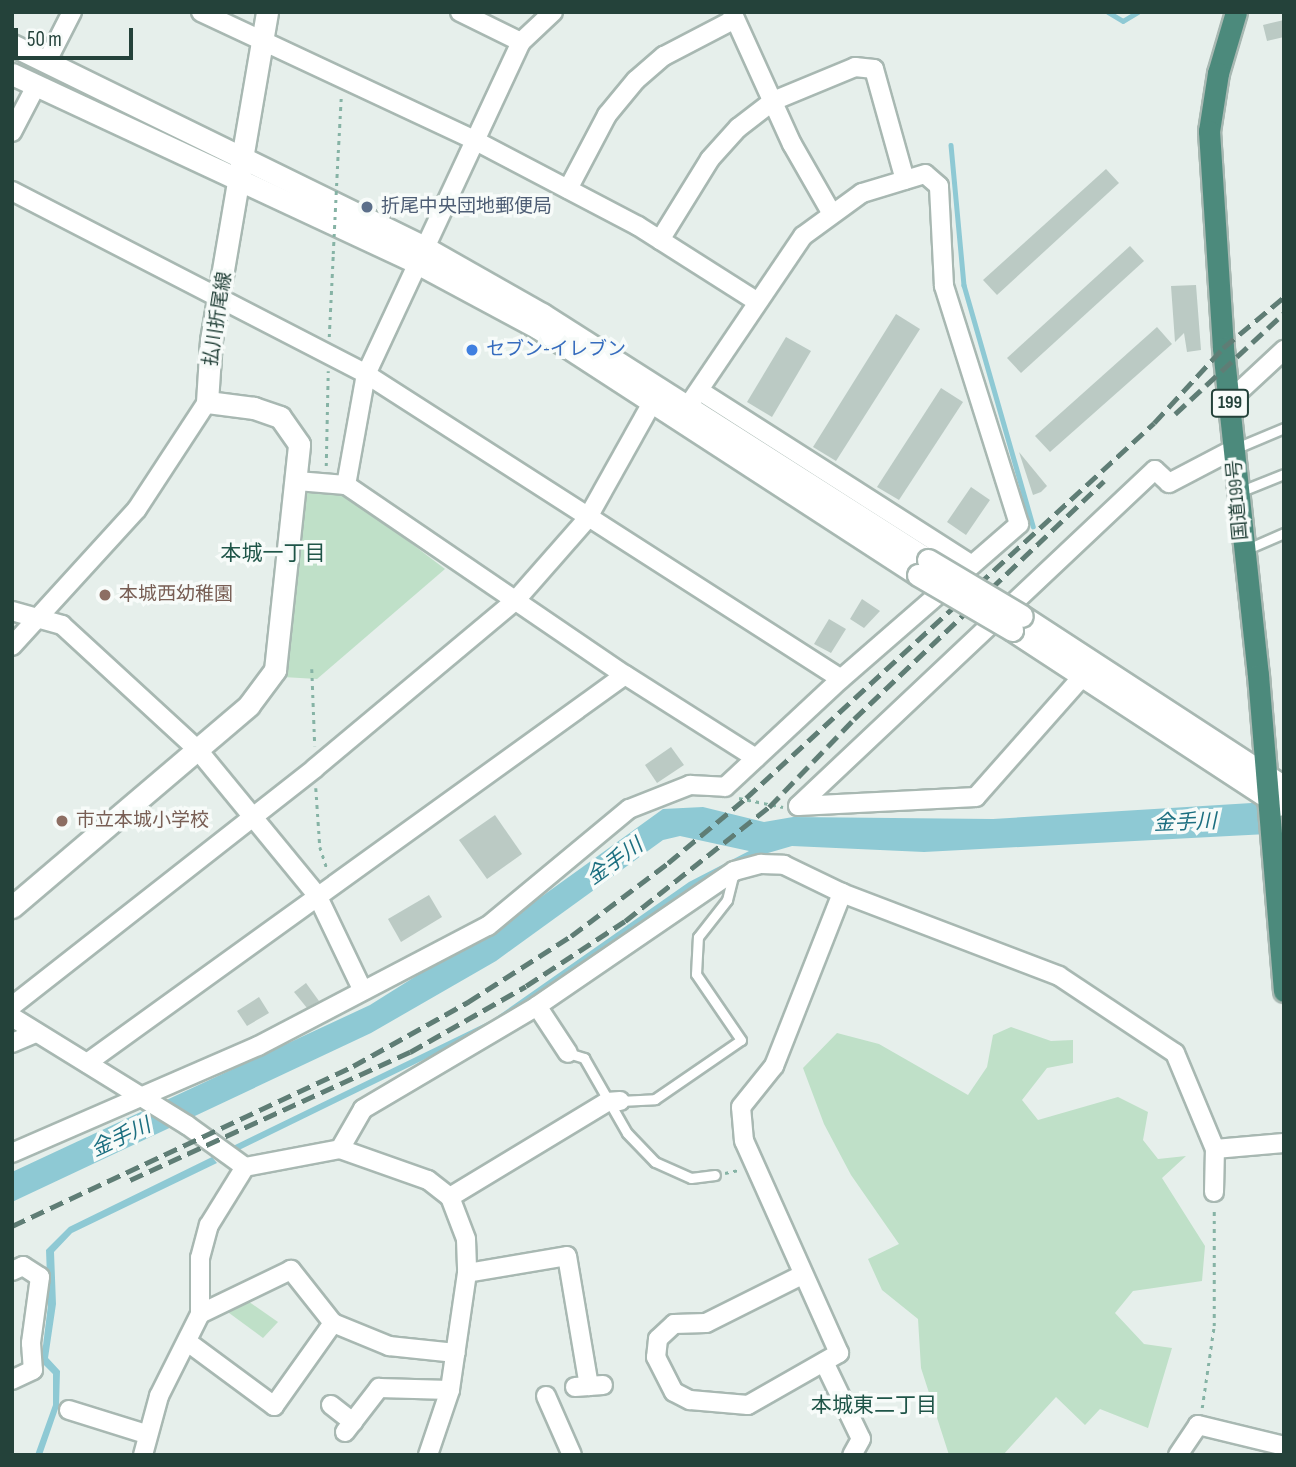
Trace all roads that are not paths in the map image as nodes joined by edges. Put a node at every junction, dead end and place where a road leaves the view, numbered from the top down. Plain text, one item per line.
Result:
1 (72, 12) edge
2 (201, 12) edge
3 (267, 12) edge
4 (460, 12) edge
5 (553, 12) edge
6 (1236, 12) edge
7 (734, 16) edge
8 (264, 42) junction
9 (522, 42) junction
10 (12, 45) edge
11 (47, 61) junction
12 (12, 74) edge
13 (36, 86) junction
14 (773, 101) junction
15 (12, 132) edge
16 (476, 141) junction
17 (241, 170) junction
18 (905, 180) junction
19 (568, 189) junction
20 (12, 191) edge
21 (831, 212) junction
22 (660, 240) junction
23 (421, 255) junction
24 (220, 301) junction
25 (756, 301) junction
26 (1284, 350) edge
27 (366, 374) junction
28 (657, 396) junction
29 (694, 398) junction
30 (1230, 400) junction
31 (207, 402) junction
32 (1284, 428) edge
33 (1234, 449) junction
34 (1284, 474) edge
35 (297, 481) junction
36 (346, 485) junction
37 (1238, 493) junction
38 (587, 519) junction
39 (1284, 533) edge
40 (1243, 551) junction
41 (972, 565) junction
42 (923, 567) junction
43 (515, 601) junction
44 (12, 611) edge
45 (42, 615) junction
46 (1017, 623) junction
47 (12, 646) edge
48 (625, 676) junction
49 (1082, 677) junction
50 (841, 679) junction
51 (197, 748) junction
52 (756, 758) junction
53 (1264, 772) junction
54 (1278, 799) edge
55 (252, 817) junction
56 (734, 871) junction
57 (842, 893) junction
58 (317, 895) junction
59 (12, 907) edge
60 (363, 991) junction
61 (1284, 991) edge
62 (12, 1006) edge
63 (537, 1006) junction
64 (12, 1017) edge
65 (33, 1034) junction
66 (12, 1043) edge
67 (568, 1053) joint
68 (87, 1063) junction
69 (140, 1097) junction
70 (613, 1101) junction
71 (1284, 1143) edge
72 (340, 1149) junction
73 (1215, 1149) junction
74 (12, 1153) edge
75 (245, 1167) junction
76 (715, 1175) road end
77 (1214, 1192) road end
78 (450, 1197) junction
79 (12, 1271) edge
80 (467, 1273) junction
81 (803, 1275) junction
82 (200, 1314) junction
83 (333, 1322) junction
84 (189, 1343) junction
85 (456, 1353) junction
86 (824, 1362) junction
87 (12, 1380) edge
88 (589, 1386) dead end
89 (450, 1390) junction
90 (546, 1396) dead end
91 (331, 1405) dead end
92 (69, 1410) dead end
93 (146, 1434) junction
94 (1284, 1446) edge
95 (143, 1455) edge
96 (428, 1455) edge
97 (572, 1455) edge
98 (852, 1455) edge
99 (1178, 1455) edge

1 - 11 street
2 - 8 street
3 - 8 street, 払川折尾線
4 - 9 street
5 - 9 street
6 - 30 highway, 国道199号 / 199
7 - 14 street
7 - 19 street
8 - 16 street
8 - 17 street, 払川折尾線
9 - 16 street
10 - 11 street
11 - 17 street
12 - 13 street
13 - 15 street
13 - 17 street
14 - 18 street
14 - 21 street
14 - 22 street
16 - 19 street
16 - 23 street
17 - 23 street
17 - 24 street, 払川折尾線
18 - 21 street
18 - 41 street
19 - 22 street
20 - 24 street
21 - 25 street
22 - 25 street
23 - 27 street
23 - 28 street
24 - 27 street
24 - 31 street, 払川折尾線
25 - 29 street
26 - 30 street
27 - 36 street
27 - 38 street
28 - 29 street
28 - 38 street
28 - 42 street
29 - 41 street
29 - 42 street
30 - 33 highway, 国道199号 / 199
31 - 35 street
31 - 45 street
32 - 33 lane
33 - 37 highway, 国道199号 / 199
33 - 49 street
34 - 37 lane
35 - 36 street
35 - 51 street
36 - 43 street
37 - 40 highway, 国道199号 / 199
38 - 43 street
38 - 50 street
39 - 40 lane
40 - 53 highway, 国道199号 / 199
41 - 50 street
42 - 46 street, bridge
43 - 48 street
43 - 55 street
44 - 45 street
45 - 47 street
45 - 51 street
46 - 49 street
46 - 53 street
48 - 52 street
48 - 58 street
49 - 54 street
50 - 52 street
51 - 55 street
51 - 59 street
52 - 60 street
53 - 54 highway, 国道199号 / 199
54 - 61 highway, 国道199号 / 199
55 - 58 street
55 - 62 street
56 - 57 street
56 - 63 street
56 - 70 lane
57 - 73 street
57 - 81 street
58 - 60 street
58 - 68 street
60 - 69 street
63 - 67 street
63 - 72 street
64 - 65 street
65 - 66 street
65 - 68 street
67 - 70 lane
68 - 69 street
69 - 74 street
69 - 75 street
70 - 76 lane
70 - 78 street
71 - 73 street
72 - 75 street
72 - 78 street
73 - 77 street
75 - 82 street
78 - 80 street
79 - 87 street
80 - 85 street
80 - 88 street
81 - 86 street
81 - 86 street
82 - 83 street
82 - 84 street
83 - 84 street
83 - 85 street
84 - 93 street
85 - 89 street
86 - 98 street
89 - 91 street
89 - 96 street
90 - 97 street
92 - 93 street
93 - 95 street
94 - 99 street

